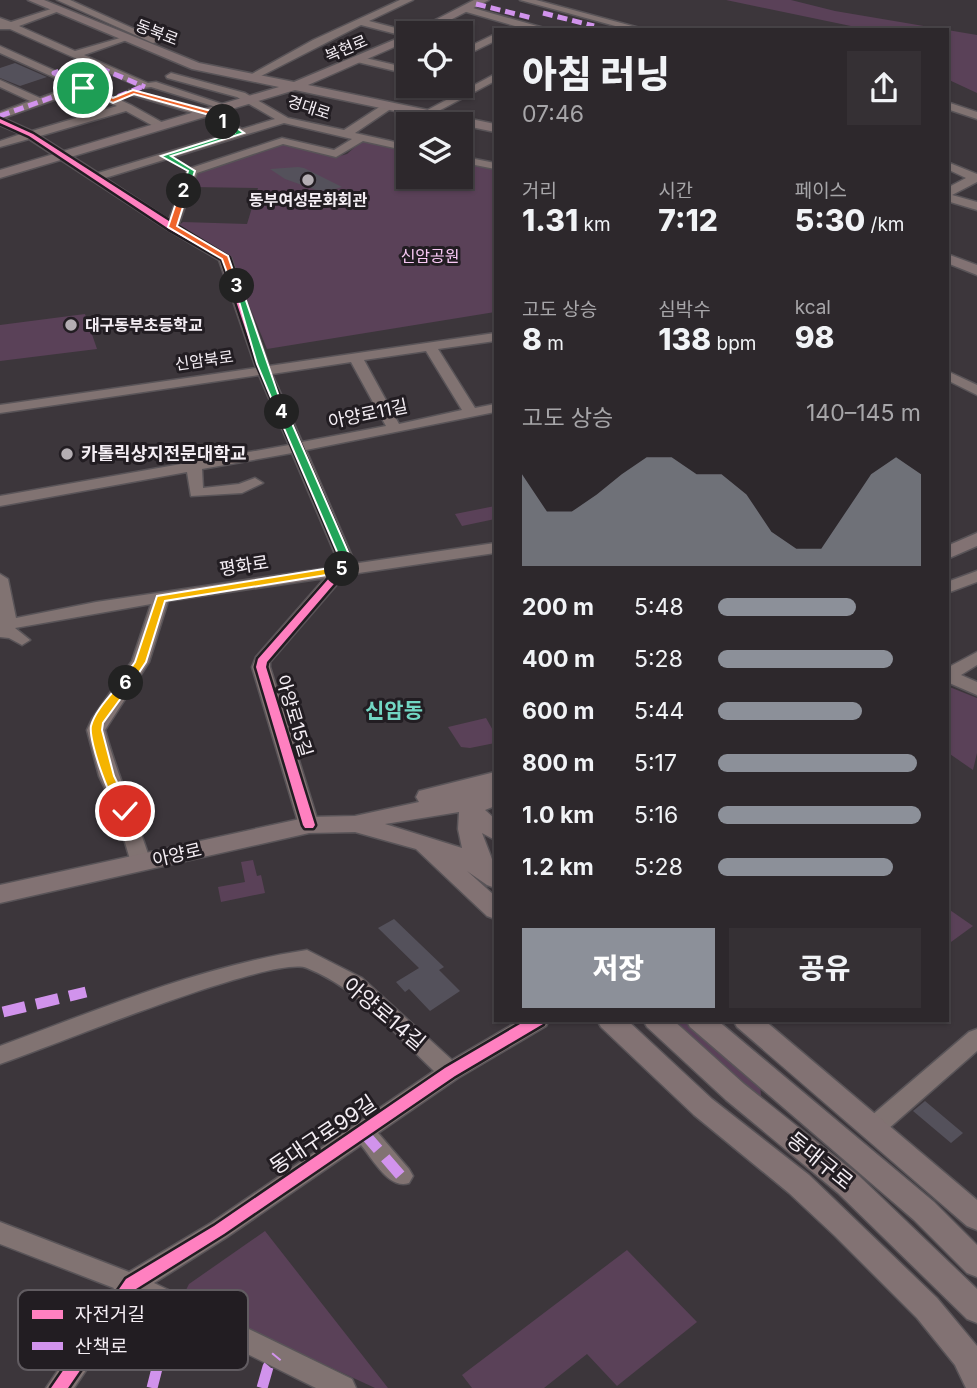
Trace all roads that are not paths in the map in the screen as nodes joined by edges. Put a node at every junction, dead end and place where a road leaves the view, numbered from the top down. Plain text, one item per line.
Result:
1 (34, 0) edge
2 (408, 0) edge
3 (525, 0) edge
4 (56, 3) edge
5 (475, 4) edge
6 (554, 8) junction
7 (543, 13) junction
8 (532, 18) junction
9 (440, 21) edge
10 (360, 22) junction
11 (520, 24) junction
12 (3, 25) edge
13 (595, 25) edge
14 (513, 28) edge
15 (534, 28) edge
16 (623, 28) edge
17 (396, 32) edge
18 (124, 38) junction
19 (494, 38) edge
20 (156, 41) dead end
21 (396, 41) edge
22 (473, 48) edge
23 (0, 49) edge
24 (73, 55) junction
25 (21, 59) junction
26 (361, 60) junction
27 (86, 61) junction
28 (0, 65) edge
29 (196, 66) junction
30 (396, 68) edge
31 (52, 74) junction
32 (255, 75) junction
33 (171, 76) junction
34 (494, 78) edge
35 (271, 80) junction
36 (0, 83) edge
37 (149, 85) junction
38 (473, 85) edge
39 (296, 86) junction
40 (479, 86) junction
41 (81, 87) junction
42 (494, 90) edge
43 (133, 92) junction
44 (251, 100) junction
45 (113, 101) junction
46 (40, 102) junction
47 (388, 106) junction
48 (949, 106) edge
49 (127, 107) junction
50 (226, 107) junction
51 (416, 112) edge
52 (429, 112) edge
53 (206, 113) junction
54 (977, 116) edge
55 (0, 118) edge
56 (284, 120) junction
57 (161, 126) junction
58 (473, 126) edge
59 (258, 128) junction
60 (494, 132) edge
61 (240, 133) junction
62 (31, 135) junction
63 (344, 135) junction
64 (361, 138) junction
65 (282, 141) junction
66 (0, 144) edge
67 (396, 145) edge
68 (63, 155) junction
69 (473, 162) edge
70 (179, 164) junction
71 (494, 166) edge
72 (949, 166) edge
73 (0, 174) edge
74 (95, 178) junction
75 (977, 178) edge
76 (949, 194) edge
77 (949, 196) edge
78 (977, 206) edge
79 (172, 227) junction
80 (949, 259) edge
81 (977, 270) edge
82 (494, 337) edge
83 (430, 346) junction
84 (356, 358) junction
85 (265, 370) junction
86 (949, 376) edge
87 (977, 391) edge
88 (494, 408) edge
89 (0, 409) edge
90 (471, 413) junction
91 (394, 428) junction
92 (298, 448) junction
93 (194, 466) junction
94 (255, 483) dead end
95 (0, 501) edge
96 (977, 539) edge
97 (494, 548) edge
98 (949, 552) edge
99 (342, 569) junction
100 (976, 577) edge
101 (0, 579) edge
102 (949, 587) edge
103 (160, 598) junction
104 (2, 629) edge
105 (22, 640) dead end
106 (977, 657) edge
107 (949, 674) edge
108 (949, 676) edge
109 (977, 690) edge
110 (494, 779) edge
111 (429, 796) junction
112 (481, 801) edge
113 (355, 824) junction
114 (309, 825) junction
115 (494, 830) edge
116 (141, 863) junction
117 (490, 881) edge
118 (0, 894) edge
119 (535, 1022) edge
120 (612, 1022) edge
121 (658, 1022) edge
122 (701, 1022) edge
123 (748, 1022) edge
124 (976, 1041) edge
125 (0, 1055) edge
126 (450, 1072) junction
127 (825, 1088) junction
128 (872, 1129) junction
129 (363, 1132) junction
130 (747, 1142) junction
131 (854, 1151) junction
132 (401, 1176) dead end
133 (848, 1184) junction
134 (977, 1217) edge
135 (0, 1233) edge
136 (977, 1264) edge
137 (131, 1284) junction
138 (127, 1290) edge
139 (143, 1290) edge
140 (927, 1308) junction
141 (977, 1309) edge
142 (248, 1341) edge
143 (977, 1346) edge
144 (72, 1370) edge
145 (977, 1378) edge
146 (60, 1388) edge
147 (343, 1388) edge

1 - 4 main road, 동북로
2 - 10 street
3 - 6 street
4 - 12 street
4 - 18 main road, 동북로
4 - 20 street
4 - 32 main road, 동북로
5 - 8 street
5 - 9 main road
5 - 11 street
6 - 7 street
6 - 13 street
7 - 8 street
7 - 13 street
8 - 11 street
10 - 17 street
10 - 32 street
11 - 14 street
11 - 15 street
12 - 24 street
13 - 16 street
18 - 24 street
18 - 29 main road, 동북로
19 - 22 street
21 - 26 main road, 복현로
23 - 25 street
24 - 27 street
25 - 28 street
25 - 31 street
26 - 30 street
26 - 39 main road, 복현로
27 - 31 street
27 - 37 street
29 - 33 street
29 - 35 main road, 동북로
31 - 41 street
32 - 35 main road, 동북로
33 - 37 street
33 - 44 street, 경대로
34 - 40 street
35 - 39 main road, 동북로
36 - 46 street
37 - 43 street
37 - 50 street
38 - 40 street
39 - 44 main road, 경대로
39 - 47 main road, 동북로
40 - 42 street
40 - 52 street
41 - 45 street
41 - 46 street
43 - 45 street
43 - 53 street
44 - 50 main road, 경대로
44 - 56 street, 경대로
45 - 49 street
46 - 55 street
47 - 51 main road, 동북로
47 - 63 street
48 - 54 street
49 - 57 street
49 - 62 street
50 - 53 main road, 경대로
53 - 57 main road, 경대로
53 - 61 street
55 - 62 street
56 - 59 street
56 - 63 street, 경대로
57 - 68 main road, 경대로
58 - 60 main road, 동북로
59 - 61 street
59 - 65 street
61 - 70 street
62 - 66 street
62 - 68 street
63 - 64 street, 경대로
64 - 65 street
64 - 67 street, 경대로
65 - 70 street
68 - 73 main road, 경대로
68 - 74 street
69 - 71 street
70 - 74 street
70 - 79 street
72 - 75 street
74 - 79 street
75 - 76 street
77 - 78 street
79 - 85 street
80 - 81 main road
82 - 83 street, 신암북로
83 - 84 street, 신암북로
83 - 90 street
84 - 85 street, 신암북로
84 - 91 street
85 - 89 street, 신암북로
85 - 92 street
86 - 87 street
88 - 90 street, 아양로11길
90 - 91 street, 아양로11길
91 - 92 street, 아양로11길
92 - 93 street, 아양로11길
92 - 99 street
93 - 94 street
93 - 95 street, 아양로11길
96 - 98 main road
97 - 99 street, 평화로
99 - 103 street, 평화로
99 - 114 street, 아양로15길
100 - 102 street
101 - 104 street
103 - 104 street, 평화로
103 - 116 street
104 - 105 street
106 - 107 street
108 - 109 street
110 - 111 main road
111 - 112 main road
111 - 114 main road
112 - 113 main road
112 - 115 main road
112 - 117 main road
113 - 114 main road, 아양로
113 - 117 main road
114 - 116 main road, 아양로
116 - 118 main road, 아양로
119 - 126 street, 동대구로99길
120 - 130 main road
121 - 133 main road, 동대구로
122 - 131 main road, 동대구로
123 - 127 main road
124 - 128 street
125 - 126 street, 아양로14길
126 - 129 street, 동대구로99길
127 - 128 main road
127 - 131 main road
128 - 134 main road
129 - 132 street
129 - 137 street, 동대구로99길
130 - 133 main road
130 - 140 main road
131 - 136 main road, 동대구로
133 - 141 main road, 동대구로
135 - 137 street
137 - 138 street
137 - 139 street
140 - 143 main road
140 - 145 main road
142 - 147 street
144 - 146 street

